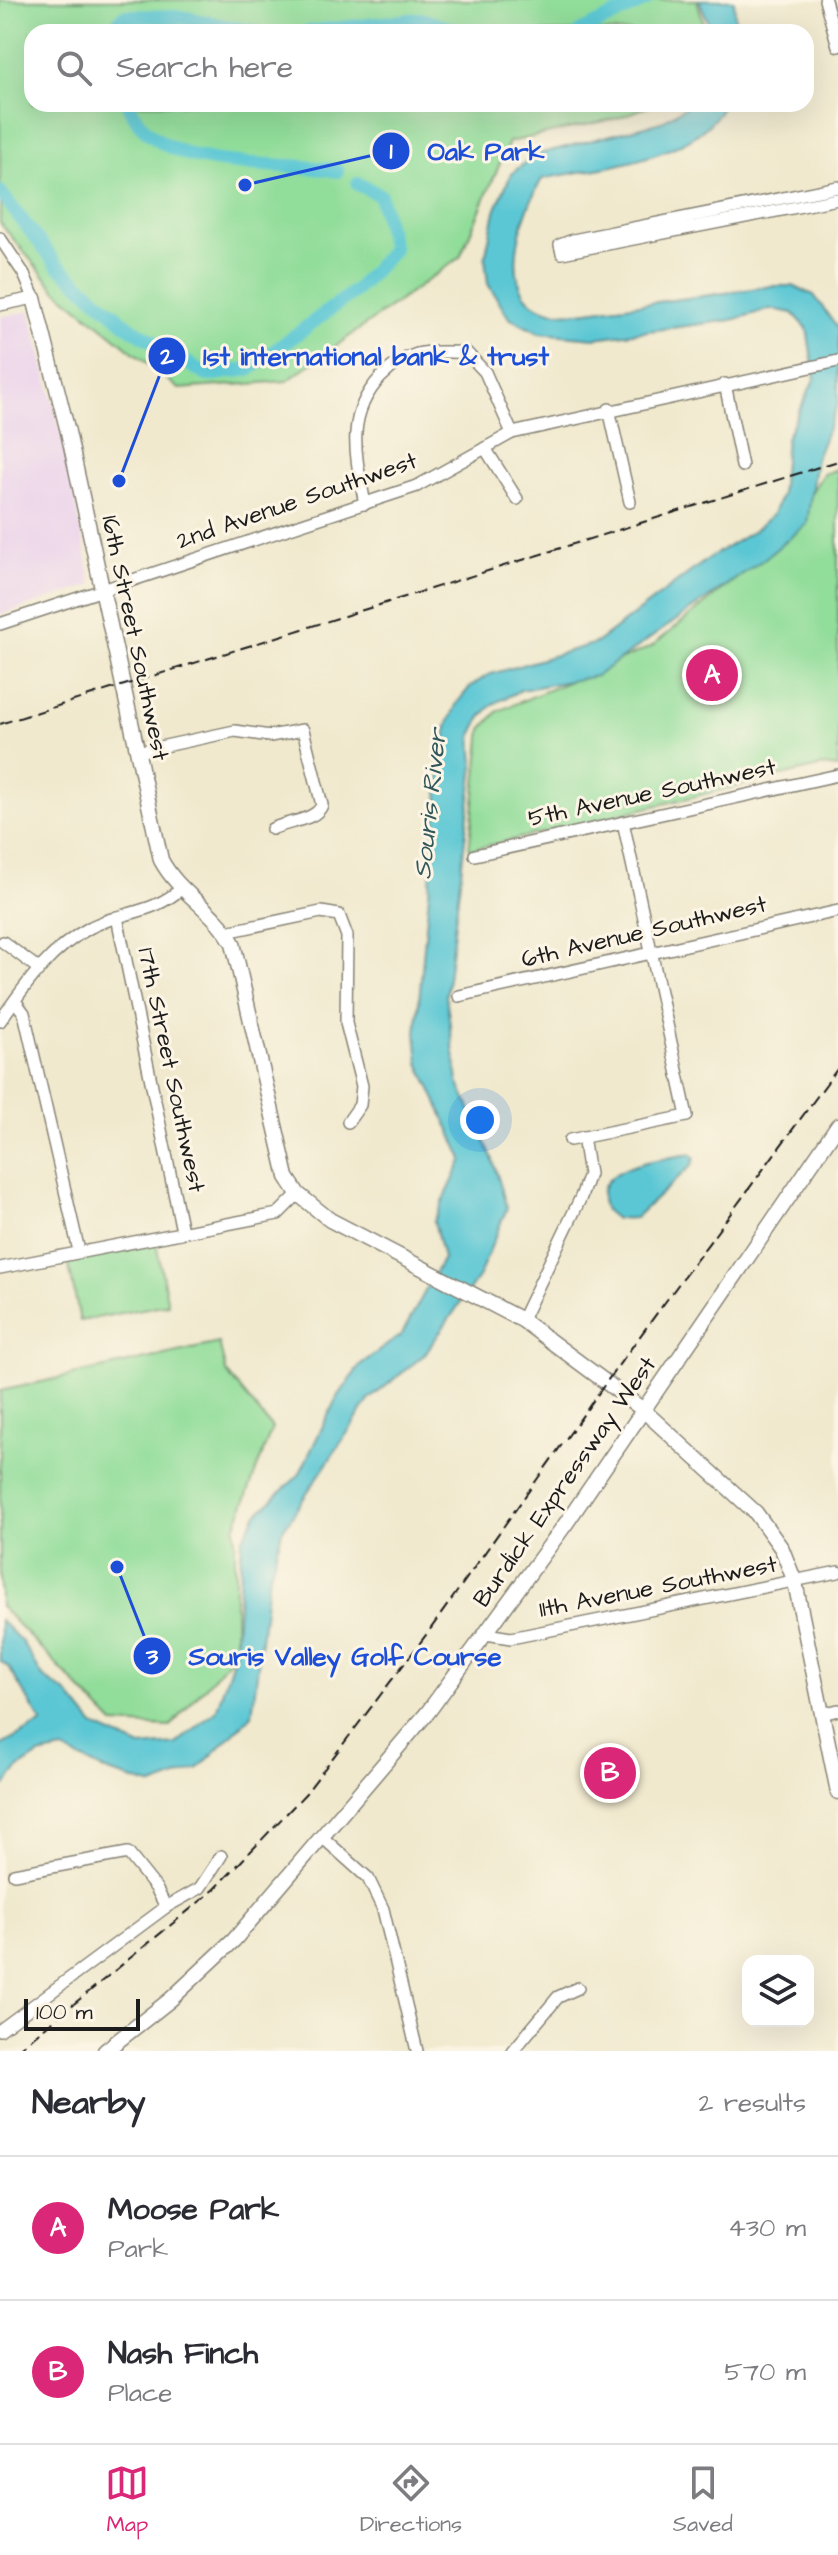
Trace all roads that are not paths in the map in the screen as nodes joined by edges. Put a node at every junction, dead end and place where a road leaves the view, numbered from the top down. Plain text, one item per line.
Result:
1 (825, 0) edge
2 (838, 46) edge
3 (838, 187) edge
4 (838, 199) edge
5 (0, 238) edge
6 (34, 298) junction
7 (0, 305) edge
8 (838, 361) edge
9 (725, 384) junction
10 (609, 409) junction
11 (512, 433) junction
12 (485, 448) junction
13 (742, 466) dead end
14 (517, 499) dead end
15 (630, 502) dead end
16 (365, 504) junction
17 (103, 590) junction
18 (0, 624) edge
19 (137, 752) junction
20 (838, 775) edge
21 (623, 822) junction
22 (272, 829) dead end
23 (475, 855) dead end
24 (182, 888) junction
25 (838, 911) edge
26 (117, 917) junction
27 (226, 932) junction
28 (3, 942) dead end
29 (651, 952) junction
30 (39, 969) junction
31 (459, 996) dead end
32 (15, 1001) junction
33 (0, 1021) edge
34 (348, 1122) dead end
35 (838, 1125) edge
36 (583, 1137) junction
37 (570, 1140) dead end
38 (298, 1194) junction
39 (182, 1231) junction
40 (79, 1251) junction
41 (0, 1268) edge
42 (522, 1320) junction
43 (642, 1409) junction
44 (838, 1572) edge
45 (795, 1582) junction
46 (486, 1634) junction
47 (838, 1710) edge
48 (822, 1714) junction
49 (838, 1792) edge
50 (322, 1837) junction
51 (221, 1856) dead end
52 (14, 1874) dead end
53 (166, 1907) junction
54 (578, 1988) dead end
55 (0, 2030) edge
56 (105, 2051) edge
57 (417, 2051) edge
58 (513, 2051) edge

1 - 2 street
3 - 4 street
5 - 6 street
6 - 7 street
6 - 17 main road, 16th Street Southwest
8 - 9 street, 2nd Avenue Southwest
9 - 10 street, 2nd Avenue Southwest
9 - 13 street
10 - 11 street, 2nd Avenue Southwest
10 - 15 street
11 - 12 street, 2nd Avenue Southwest
11 - 16 street
12 - 14 street
12 - 16 street, 2nd Avenue Southwest
16 - 17 street, 2nd Avenue Southwest
17 - 18 street, 2nd Avenue Southwest
17 - 19 main road, 16th Street Southwest
19 - 22 street
19 - 24 main road, 16th Street Southwest
20 - 21 street, 5th Avenue Southwest
21 - 23 street, 5th Avenue Southwest
21 - 29 street
24 - 26 street
24 - 27 main road
25 - 29 street, 6th Avenue Southwest
26 - 30 street
26 - 39 street, 17th Street Southwest
27 - 34 street
27 - 38 main road
28 - 30 street
29 - 31 street, 6th Avenue Southwest
29 - 36 street
30 - 32 street
32 - 33 street
32 - 40 street
35 - 43 main road, Burdick Expressway West
36 - 37 street
36 - 42 street
38 - 39 street
38 - 42 main road
39 - 40 street
40 - 41 street
42 - 43 main road
43 - 45 main road
43 - 46 main road, Burdick Expressway West
44 - 45 street, 11th Avenue Southwest
45 - 46 street, 11th Avenue Southwest
45 - 48 main road
46 - 50 main road, Burdick Expressway West
47 - 48 street
48 - 49 main road
50 - 56 main road, Burdick Expressway West
50 - 57 street
51 - 53 street
52 - 53 street
53 - 55 street
54 - 58 street

